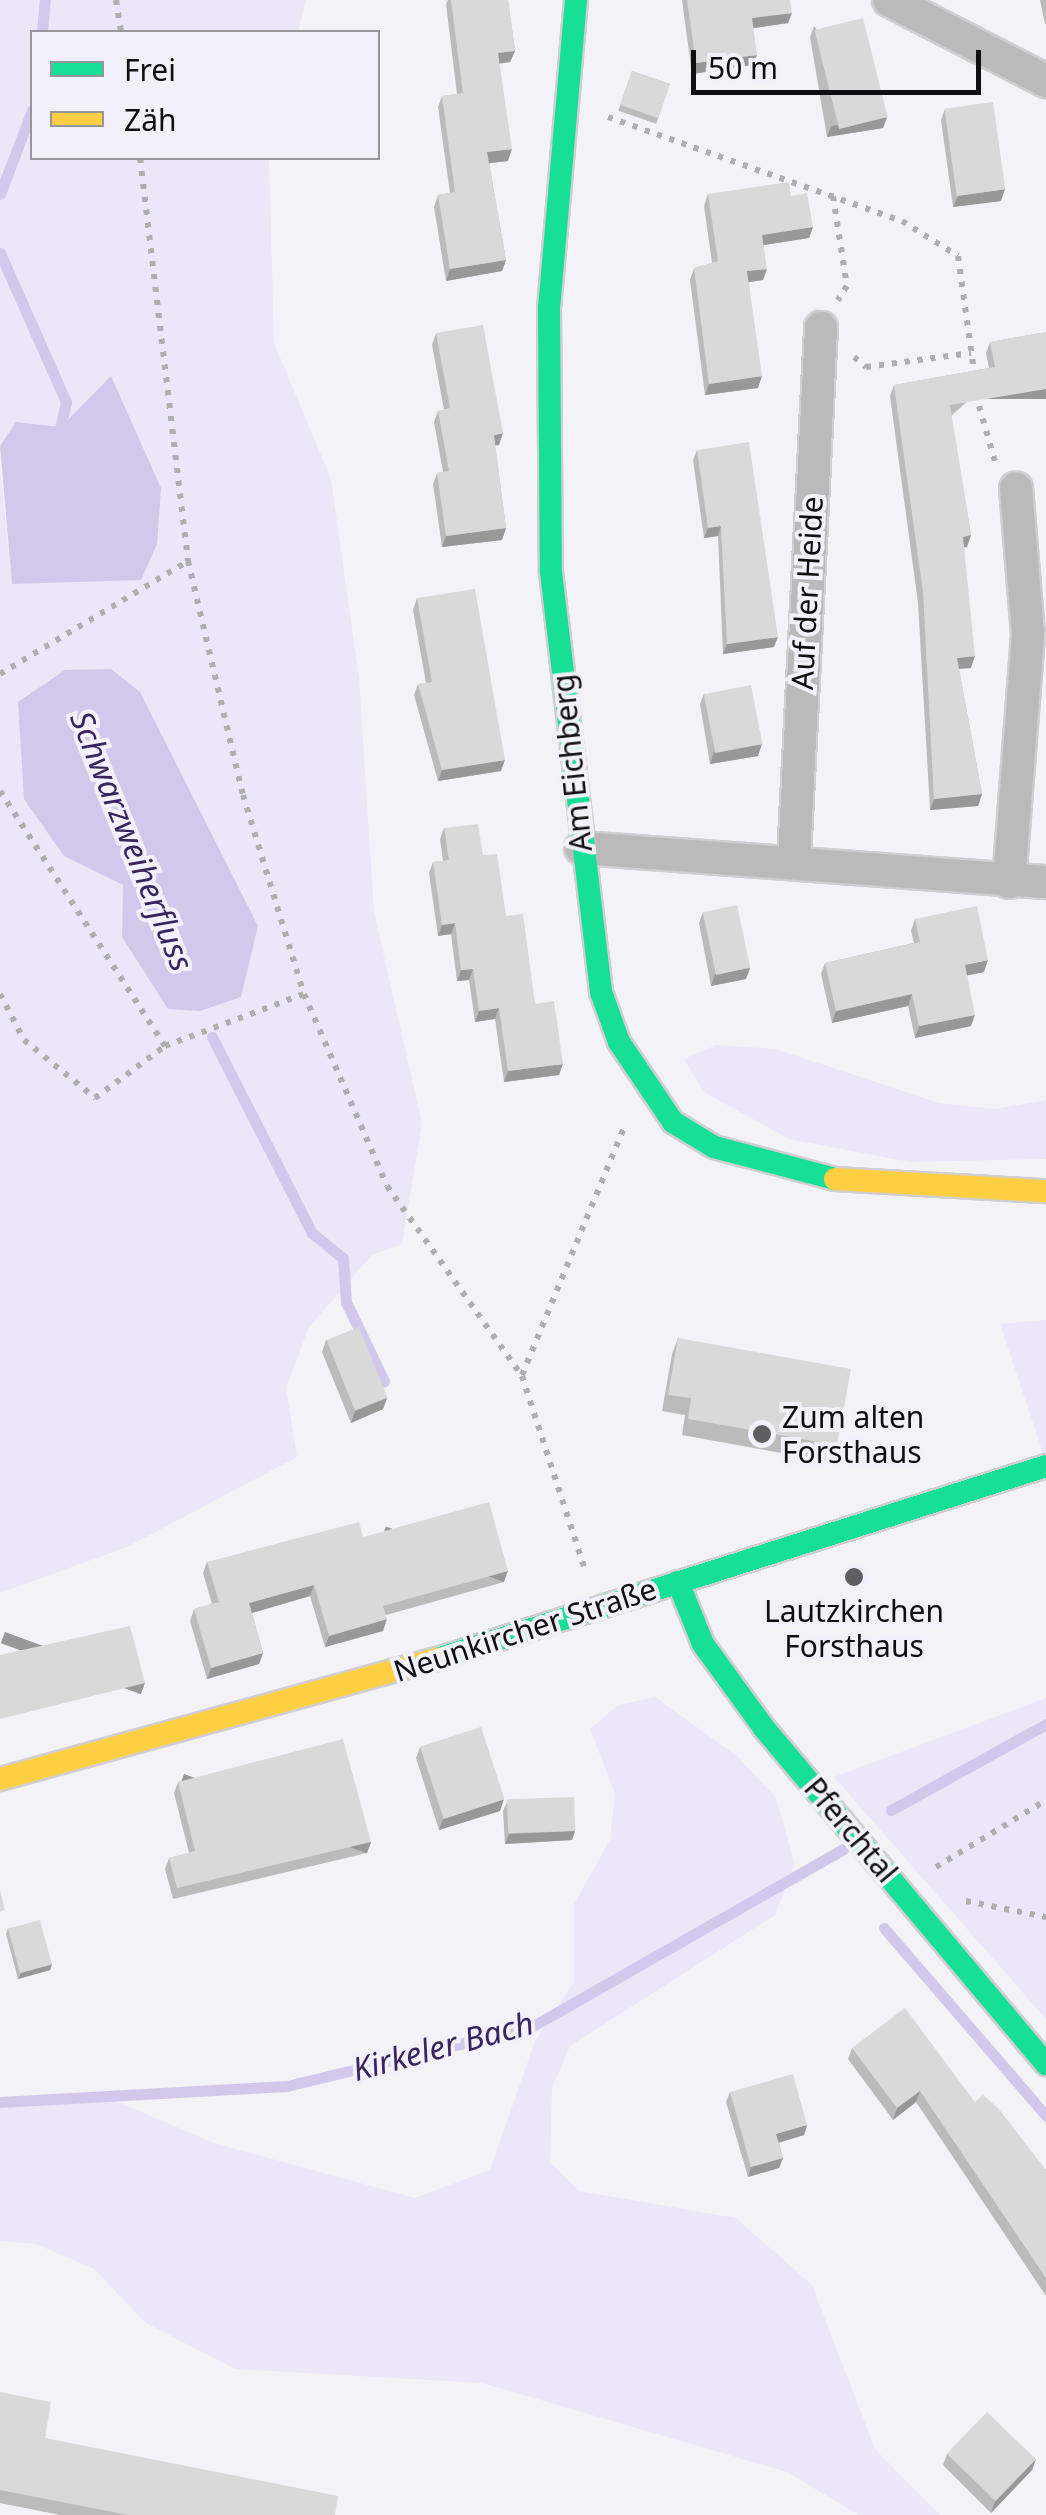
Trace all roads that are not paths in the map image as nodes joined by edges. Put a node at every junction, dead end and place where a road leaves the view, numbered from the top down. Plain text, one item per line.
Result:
1 (576, 0) edge
2 (889, 0) edge
3 (1046, 82) edge
4 (821, 328) road end
5 (1016, 488) road end
6 (581, 848) junction
7 (794, 858) junction
8 (1010, 882) junction
9 (1046, 882) edge
10 (1046, 1191) edge
11 (1046, 1466) edge
12 (678, 1582) junction
13 (0, 1780) edge
14 (1046, 2064) edge

1 - 6 street, Am Eichberg
2 - 3 street
4 - 7 street, Auf der Heide
5 - 8 street
6 - 7 street
6 - 10 street, Am Eichberg
7 - 8 street
8 - 9 street
11 - 12 street, Neunkircher Straße
12 - 13 street, Neunkircher Straße
12 - 14 street, Pferchtal

